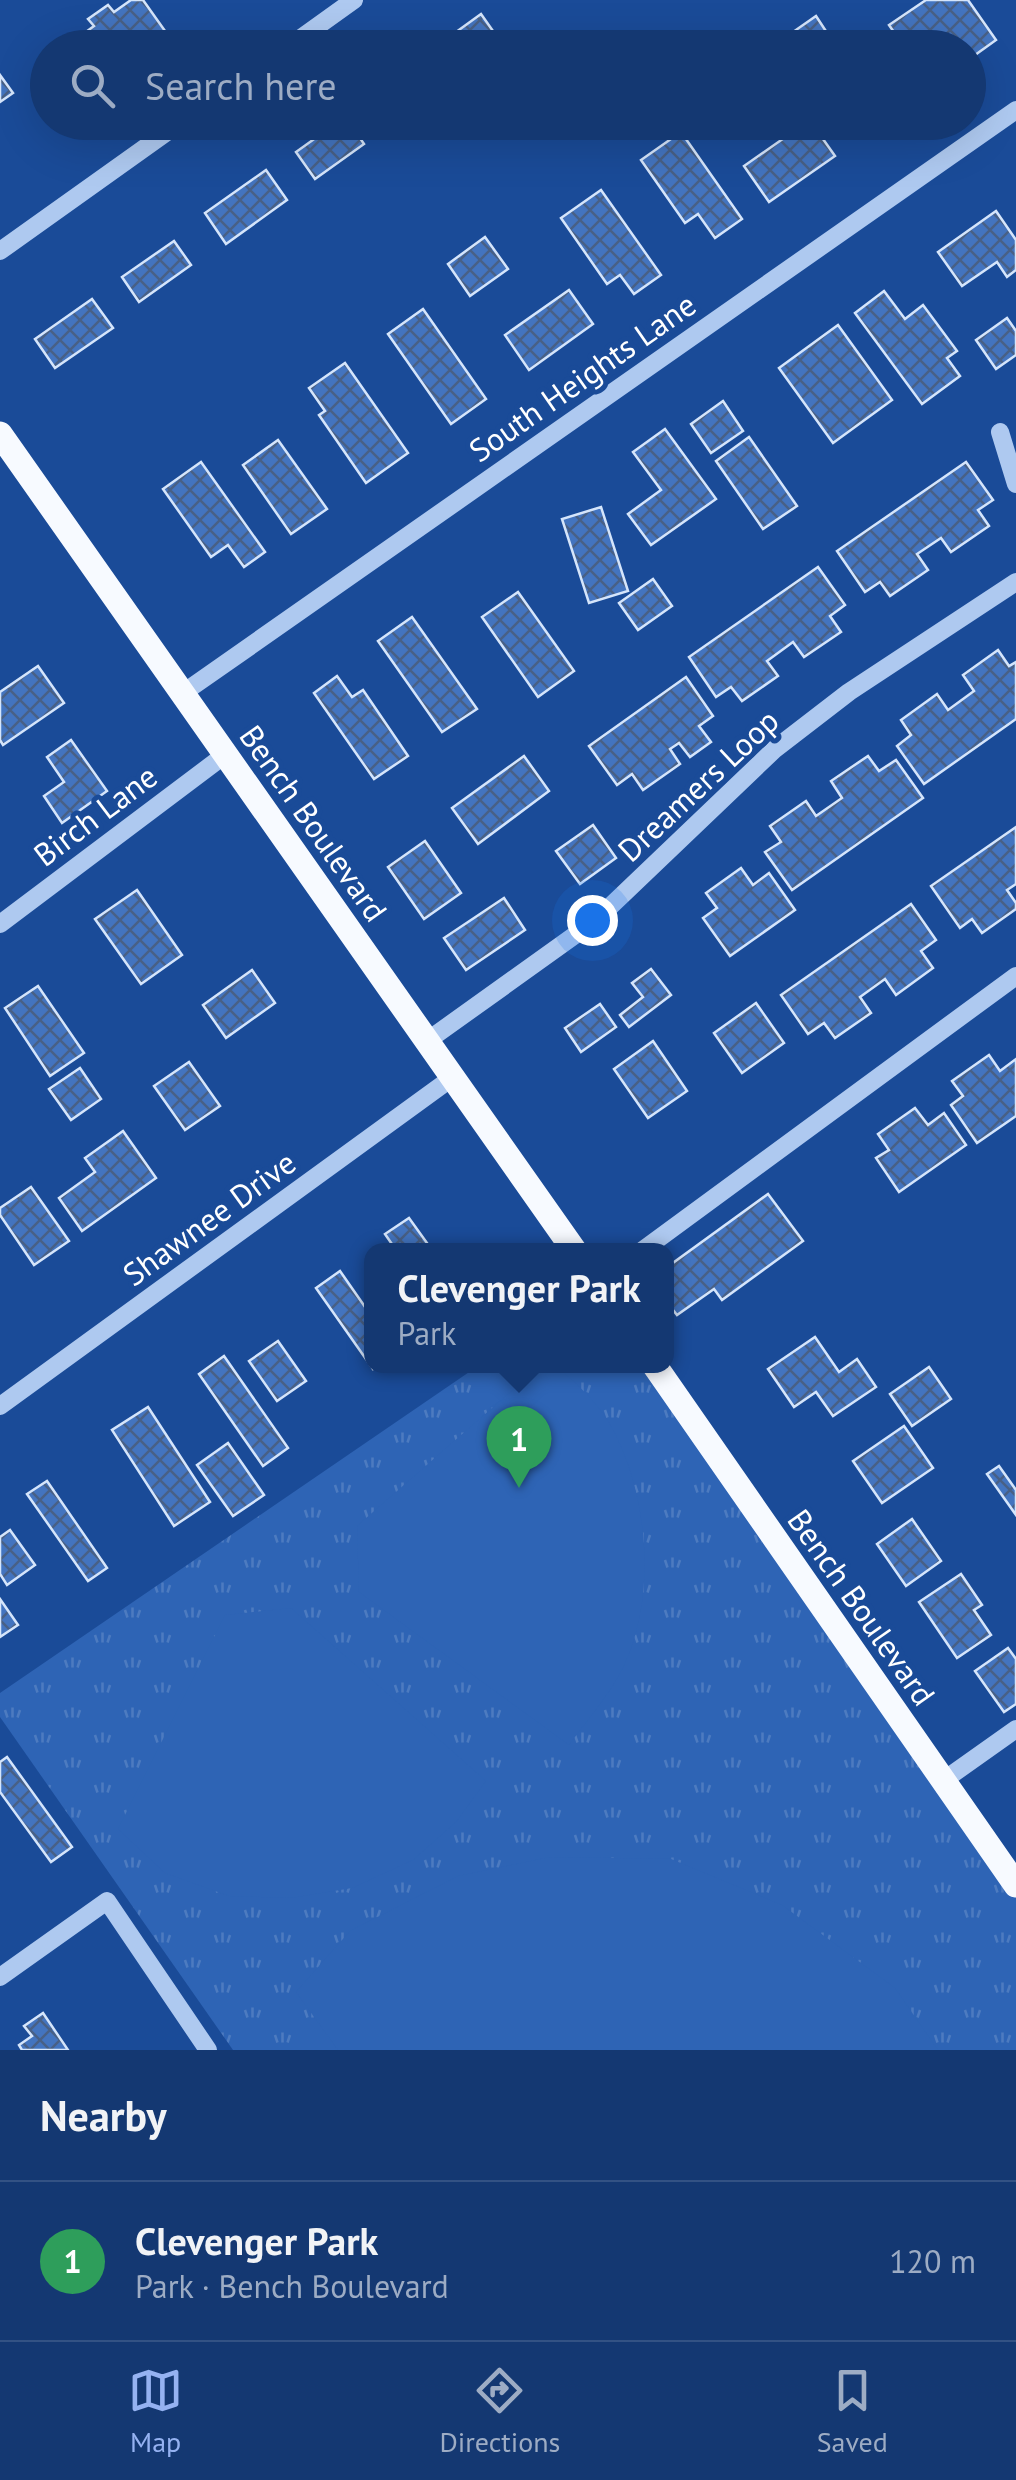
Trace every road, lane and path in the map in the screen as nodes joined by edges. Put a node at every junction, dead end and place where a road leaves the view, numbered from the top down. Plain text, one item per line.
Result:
1 (354, 0) edge
2 (312, 30) edge
3 (1016, 110) edge
4 (986, 131) edge
5 (156, 140) edge
6 (973, 140) edge
7 (0, 251) edge
8 (1000, 432) dead end
9 (0, 434) edge
10 (1016, 484) edge
11 (1016, 582) edge
12 (183, 693) junction
13 (226, 754) junction
14 (0, 924) edge
15 (1016, 976) edge
16 (427, 1041) junction
17 (453, 1078) junction
18 (569, 1243) edge
19 (653, 1243) edge
20 (659, 1373) edge
21 (0, 1406) edge
22 (1016, 1729) edge
23 (944, 1780) junction
24 (1016, 1885) edge
25 (0, 1977) edge
26 (208, 2050) edge

1 - 2 street
3 - 4 street, South Heights Lane
5 - 7 street
6 - 12 street, South Heights Lane
8 - 10 street
9 - 12 main road, Bench Boulevard
11 - 16 street, Dreamers Loop
12 - 13 main road, Bench Boulevard
13 - 14 street, Birch Lane
13 - 16 main road, Bench Boulevard
15 - 19 street
16 - 17 main road, Bench Boulevard
17 - 18 main road, Bench Boulevard
17 - 21 street, Shawnee Drive
20 - 23 main road, Bench Boulevard
22 - 23 street
23 - 24 main road, Bench Boulevard
25 - 26 street

